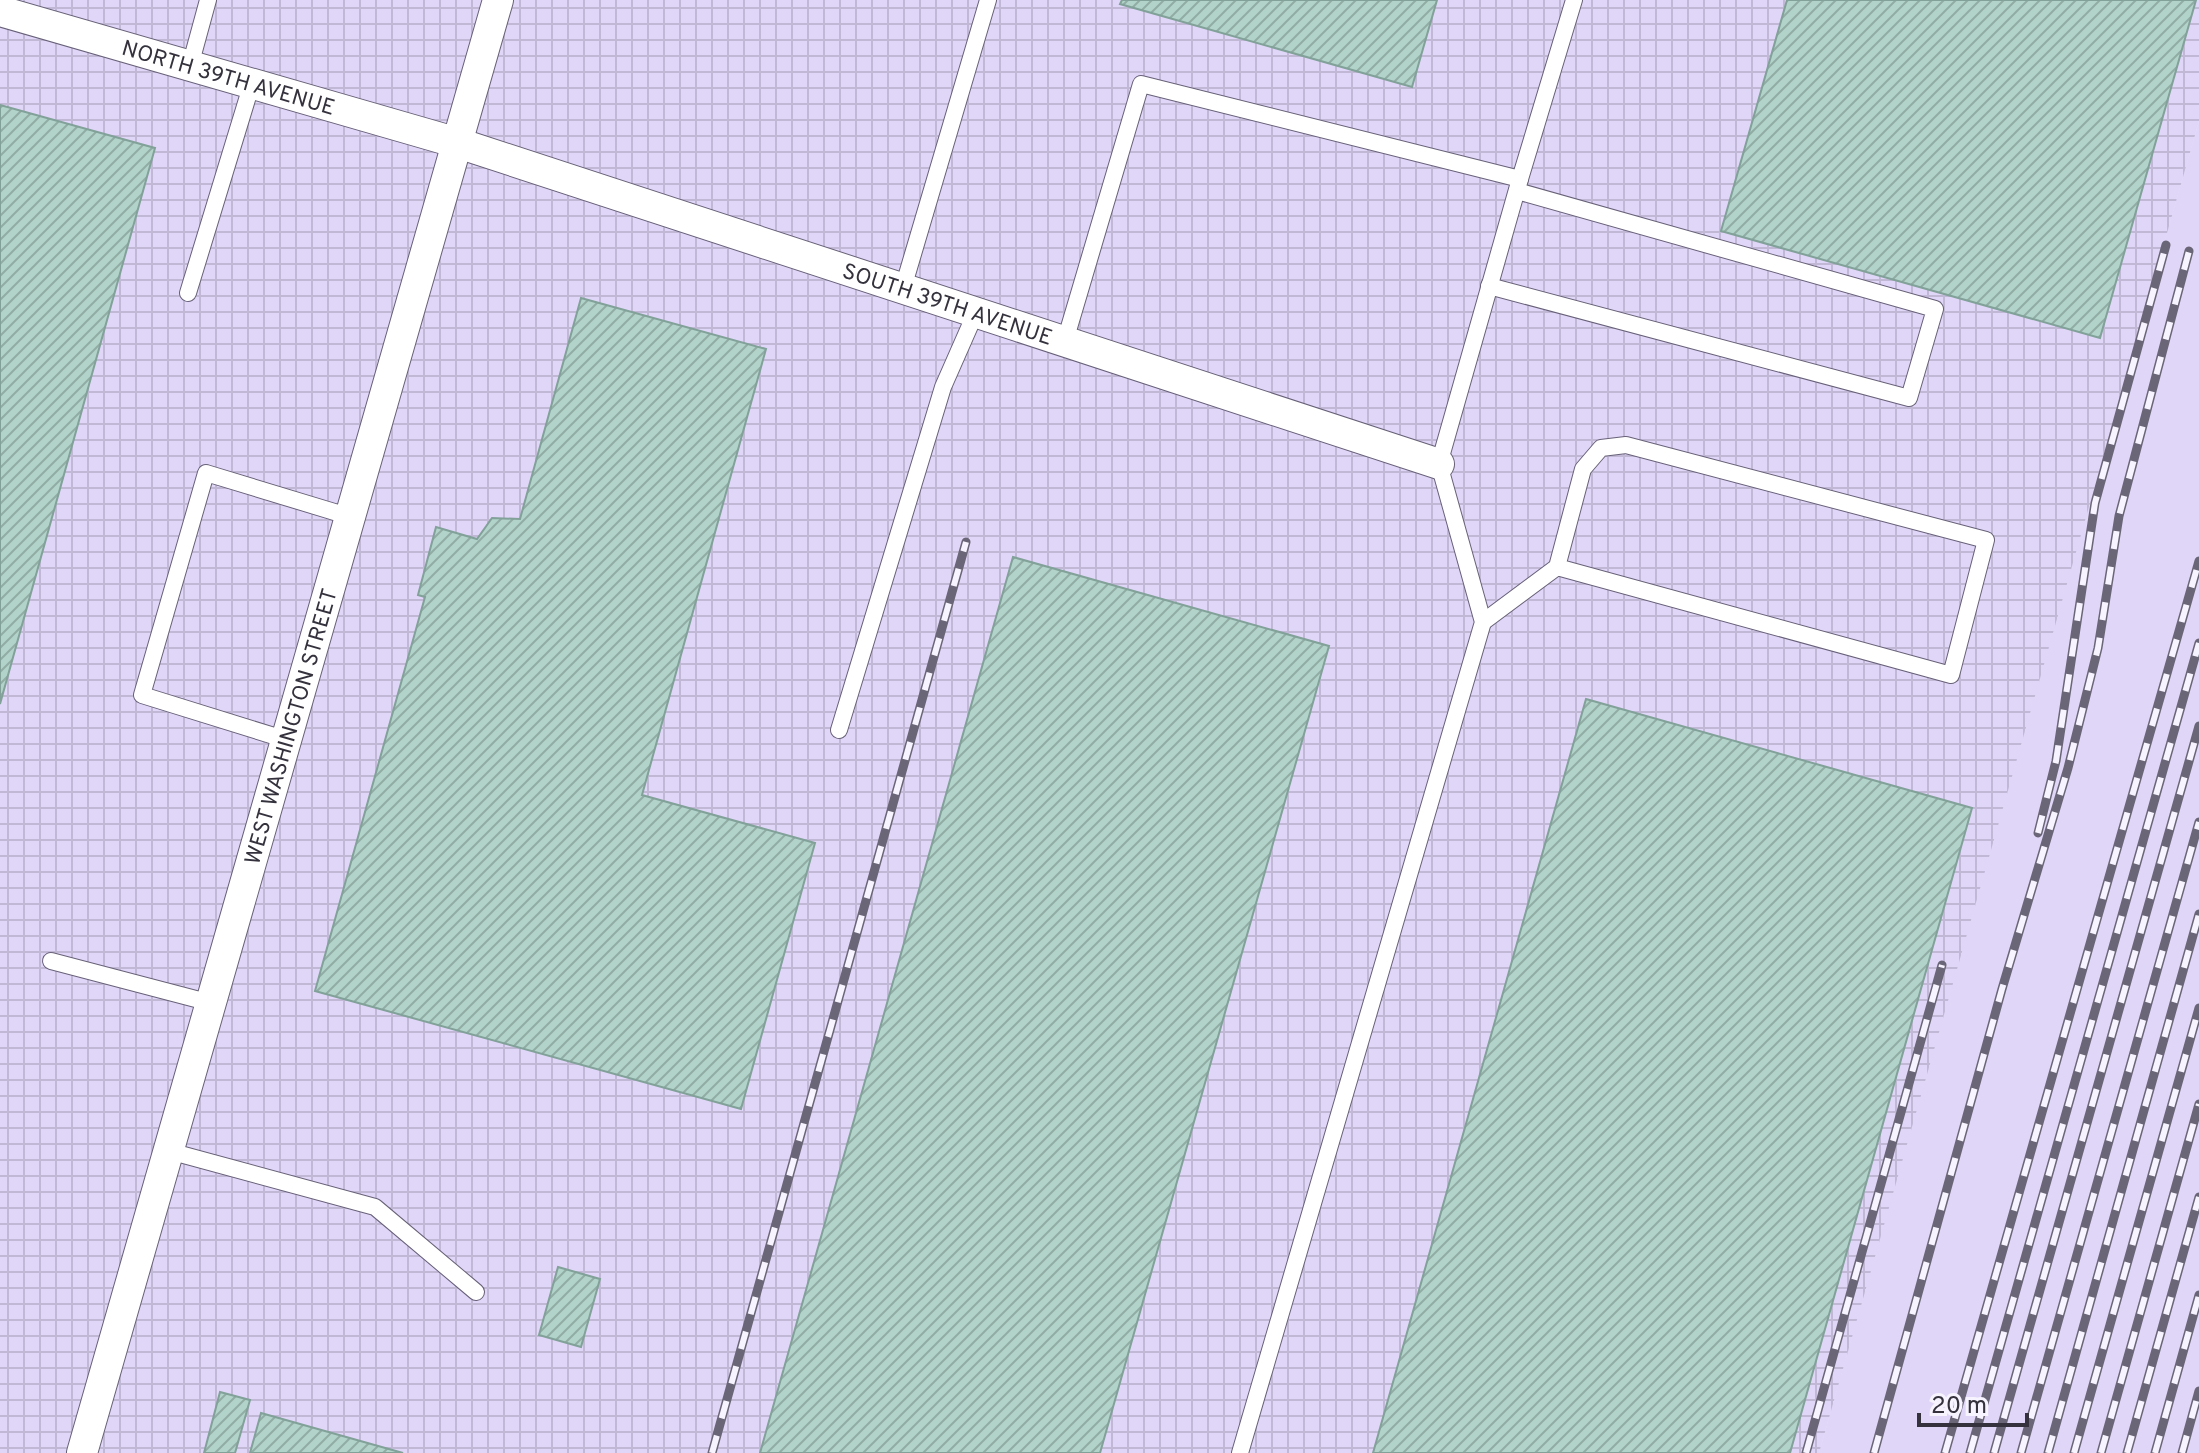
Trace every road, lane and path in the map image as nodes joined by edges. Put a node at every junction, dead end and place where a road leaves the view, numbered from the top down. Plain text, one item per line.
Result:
1 (208, 0) edge
2 (498, 0) edge
3 (988, 0) edge
4 (1574, 0) edge
5 (0, 11) edge
6 (190, 66) junction
7 (252, 83) junction
8 (458, 143) junction
9 (1518, 185) junction
10 (1489, 286) junction
11 (903, 288) junction
12 (188, 293) dead end
13 (976, 312) junction
14 (1065, 341) junction
15 (1439, 464) junction
16 (351, 517) junction
17 (1557, 567) junction
18 (1483, 622) junction
19 (839, 730) dead end
20 (287, 740) junction
21 (51, 961) dead end
22 (211, 1003) junction
23 (169, 1151) junction
24 (476, 1292) dead end
25 (82, 1453) edge
26 (1240, 1453) edge

1 - 6 lane
2 - 8 street, WEST WASHINGTON STREET
3 - 11 lane
4 - 9 lane
5 - 6 street, NORTH 39TH AVENUE
6 - 7 street, NORTH 39TH AVENUE
7 - 8 street, NORTH 39TH AVENUE
7 - 12 lane
8 - 11 street, SOUTH 39TH AVENUE
8 - 16 street, WEST WASHINGTON STREET
9 - 10 lane
9 - 10 lane
9 - 14 lane
10 - 15 lane
11 - 13 street, SOUTH 39TH AVENUE
13 - 14 street, SOUTH 39TH AVENUE
13 - 19 lane
14 - 15 street, SOUTH 39TH AVENUE
15 - 18 lane
16 - 20 street, WEST WASHINGTON STREET
16 - 20 lane
17 - 17 lane
17 - 18 lane
18 - 26 lane
20 - 22 street, WEST WASHINGTON STREET
21 - 22 lane
22 - 23 street, WEST WASHINGTON STREET
23 - 24 lane
23 - 25 street, WEST WASHINGTON STREET

